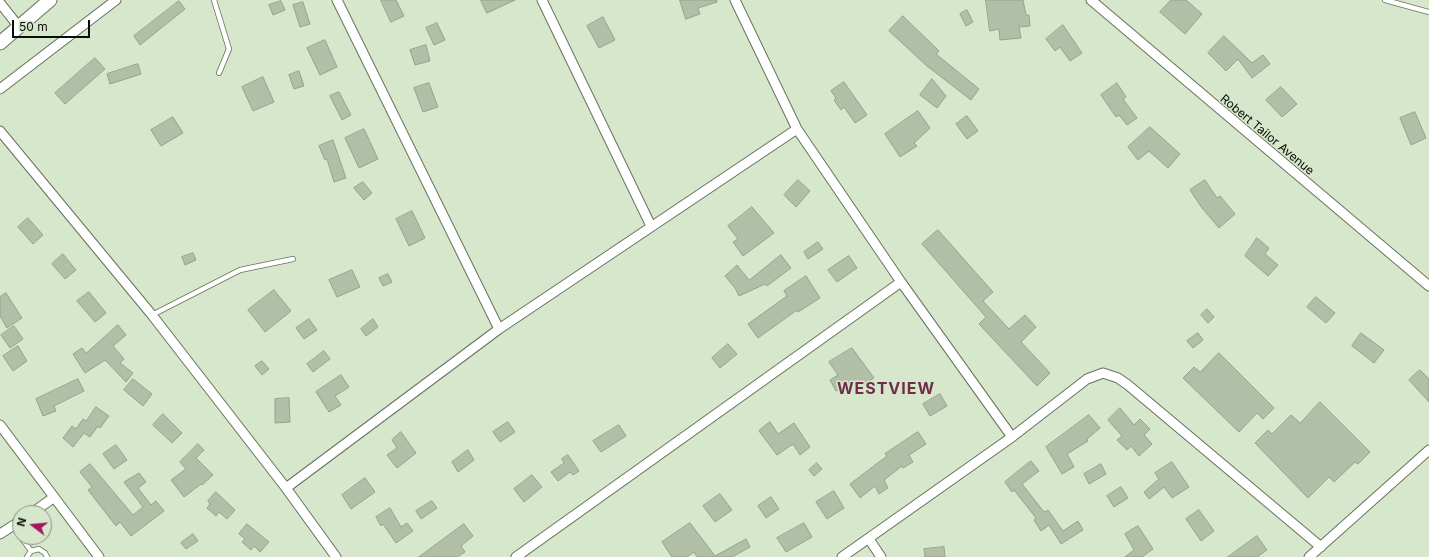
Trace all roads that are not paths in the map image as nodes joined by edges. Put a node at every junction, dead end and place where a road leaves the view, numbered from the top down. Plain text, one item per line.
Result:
1 (50, 0) edge
2 (116, 0) edge
3 (214, 0) edge
4 (337, 0) edge
5 (542, 0) edge
6 (736, 0) edge
7 (1091, 0) edge
8 (1385, 0) edge
9 (0, 3) edge
10 (1429, 12) edge
11 (19, 27) junction
12 (0, 43) edge
13 (219, 73) dead end
14 (0, 89) edge
15 (797, 129) junction
16 (0, 131) edge
17 (651, 226) junction
18 (293, 259) dead end
19 (901, 282) junction
20 (1429, 286) edge
21 (152, 315) junction
22 (499, 329) junction
23 (0, 425) edge
24 (1012, 437) junction
25 (1429, 450) edge
26 (286, 488) junction
27 (54, 498) junction
28 (44, 505) edge
29 (12, 526) edge
30 (0, 534) edge
31 (869, 539) junction
32 (26, 545) edge
33 (1321, 547) junction
34 (31, 551) junction
35 (27, 557) edge
36 (47, 557) edge
37 (99, 557) edge
38 (336, 557) edge
39 (516, 557) edge
40 (842, 557) edge
41 (881, 557) edge
42 (1309, 557) edge

1 - 11 main road
2 - 14 street
3 - 13 lane
4 - 22 street
5 - 17 street
6 - 15 street
7 - 20 street, Robert Tailor Avenue
8 - 10 lane
9 - 11 street
11 - 12 main road
15 - 17 street
15 - 19 street
16 - 21 street
17 - 22 street
18 - 21 lane
19 - 24 street
19 - 39 street
21 - 26 street
22 - 26 street
23 - 27 street
24 - 31 street
24 - 33 street
25 - 33 street
26 - 38 street
27 - 28 street
27 - 37 street
29 - 30 street
31 - 40 street
31 - 41 street
32 - 34 lane
33 - 42 street
34 - 35 lane
34 - 36 lane

